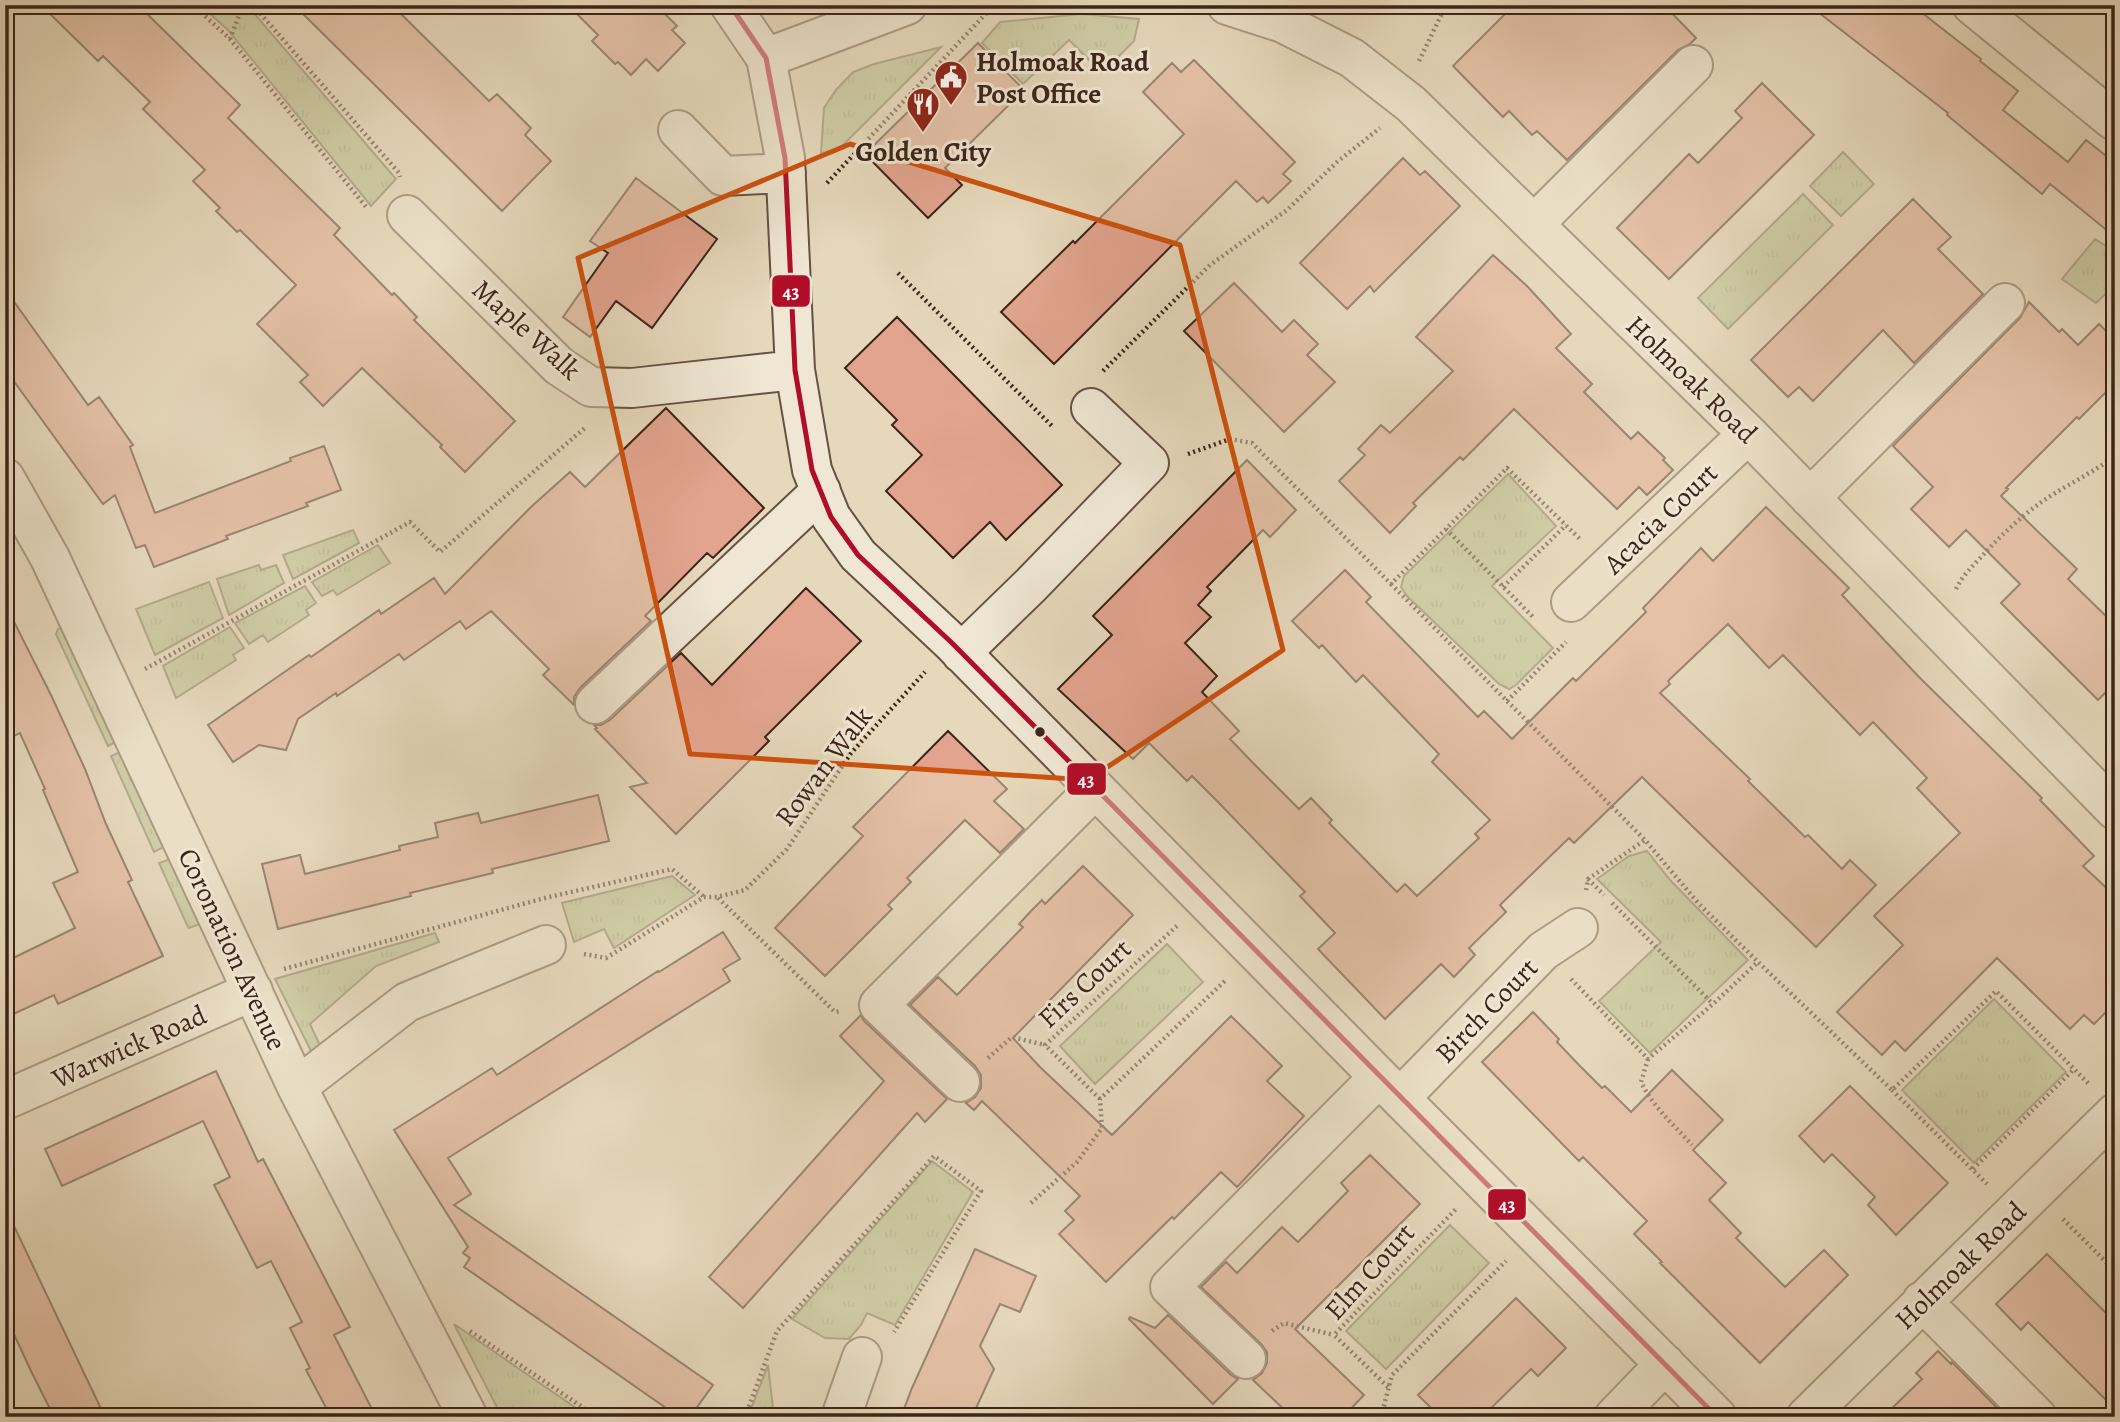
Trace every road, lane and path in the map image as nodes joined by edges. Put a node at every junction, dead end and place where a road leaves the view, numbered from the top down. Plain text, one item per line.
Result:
1 (193, 5) edge
2 (243, 5) edge
3 (253, 5) edge
4 (730, 5) edge
5 (907, 5) edge
6 (994, 5) edge
7 (1227, 5) edge
8 (1446, 5) edge
9 (1972, 5) edge
10 (230, 39) junction
11 (766, 58) junction
12 (1693, 65) dead end
13 (1407, 100) junction
14 (2113, 120) dead end
15 (678, 130) dead end
16 (786, 173) junction
17 (407, 215) junction
18 (788, 223) junction
19 (1534, 224) junction
20 (898, 273) dead end
21 (2005, 303) dead end
22 (795, 370) junction
23 (632, 388) junction
24 (1095, 391) joint
25 (1060, 434) dead end
26 (1748, 434) junction
27 (2115, 456) edge
28 (1149, 463) junction
29 (5, 478) edge
30 (821, 491) junction
31 (1810, 498) junction
32 (1566, 525) junction
33 (1446, 529) junction
34 (1608, 566) junction
35 (1391, 584) junction
36 (1503, 587) junction
37 (1571, 602) joint
38 (1542, 626) dead end
39 (1937, 628) junction
40 (956, 648) junction
41 (110, 688) junction
42 (1507, 701) junction
43 (595, 704) dead end
44 (2107, 788) edge
45 (1095, 789) junction
46 (1645, 840) junction
47 (1588, 879) junction
48 (704, 897) junction
49 (717, 897) junction
50 (1205, 901) junction
51 (1578, 928) joint
52 (545, 945) joint
53 (1543, 951) junction
54 (1255, 952) junction
55 (1758, 962) junction
56 (250, 985) junction
57 (891, 993) junction
58 (1713, 1004) junction
59 (1045, 1045) junction
60 (1648, 1059) junction
61 (2074, 1069) junction
62 (960, 1082) joint
63 (297, 1087) junction
64 (1389, 1088) junction
65 (1892, 1090) junction
66 (1100, 1099) junction
67 (2102, 1099) edge
68 (5, 1100) edge
69 (1692, 1144) dead end
70 (1973, 1169) junction
71 (1482, 1182) junction
72 (2024, 1202) junction
73 (1031, 1203) dead end
74 (1534, 1233) junction
75 (2115, 1271) edge
76 (1922, 1301) junction
77 (464, 1327) dead end
78 (1334, 1335) junction
79 (1242, 1355) joint
80 (862, 1357) joint
81 (1665, 1364) junction
82 (1388, 1387) junction
83 (5, 1406) edge
84 (10, 1417) edge
85 (468, 1417) edge
86 (597, 1417) edge
87 (745, 1417) edge
88 (841, 1417) edge
89 (1381, 1417) edge
90 (1614, 1417) edge
91 (1717, 1417) edge
92 (1806, 1417) edge
93 (2037, 1417) edge

1 - 10 path
2 - 10 path
3 - 17 path
4 - 11 street
5 - 11 street
6 - 18 path
7 - 13 street, Holmoak Road
8 - 13 path
9 - 14 street
10 - 17 path
11 - 16 street
12 - 19 street
13 - 19 street, Holmoak Road
13 - 24 path
15 - 16 street
16 - 18 street
17 - 23 street, Maple Walk
18 - 22 street
19 - 26 street, Holmoak Road
20 - 25 path
21 - 31 street
22 - 23 street, Maple Walk
22 - 30 street
23 - 41 path
24 - 28 street
26 - 31 street, Holmoak Road
26 - 34 street, Acacia Court
27 - 39 path
28 - 35 path
28 - 40 street
29 - 41 street, Coronation Avenue
30 - 40 street
30 - 43 street
31 - 39 street, Holmoak Road
32 - 33 path
32 - 34 path
32 - 36 path
33 - 35 path
33 - 36 path
34 - 37 street, Acacia Court
35 - 42 path
36 - 38 path
37 - 42 path
39 - 44 street, Holmoak Road
40 - 45 street
40 - 49 path, Rowan Walk
41 - 56 street, Coronation Avenue
42 - 46 path
45 - 50 street
45 - 57 street
46 - 47 path
46 - 55 path
47 - 51 path
47 - 58 path
48 - 49 path, Rowan Walk
48 - 52 path
48 - 56 path
49 - 57 path
50 - 54 street
50 - 59 path, Firs Court
51 - 53 street, Birch Court
52 - 63 street
53 - 60 path
53 - 64 street, Birch Court
54 - 64 street
54 - 66 path
55 - 58 path
55 - 65 path
56 - 63 street, Coronation Avenue
56 - 68 street, Warwick Road
57 - 62 street
58 - 60 path
59 - 62 path
59 - 66 path, Firs Court
60 - 69 path
61 - 65 path
61 - 67 path
61 - 70 path
63 - 85 street, Coronation Avenue
64 - 71 street
64 - 79 street, Birch Court
65 - 70 path
66 - 73 path
67 - 72 street, Holmoak Road
70 - 72 path
71 - 74 street
71 - 78 path, Elm Court
72 - 75 path
72 - 76 street, Holmoak Road
74 - 81 street
74 - 82 path
76 - 92 street, Holmoak Road
76 - 93 street
77 - 86 path
78 - 79 path
78 - 82 path, Elm Court
80 - 87 path
80 - 88 street
81 - 90 street
81 - 91 street
82 - 89 path
83 - 84 path

